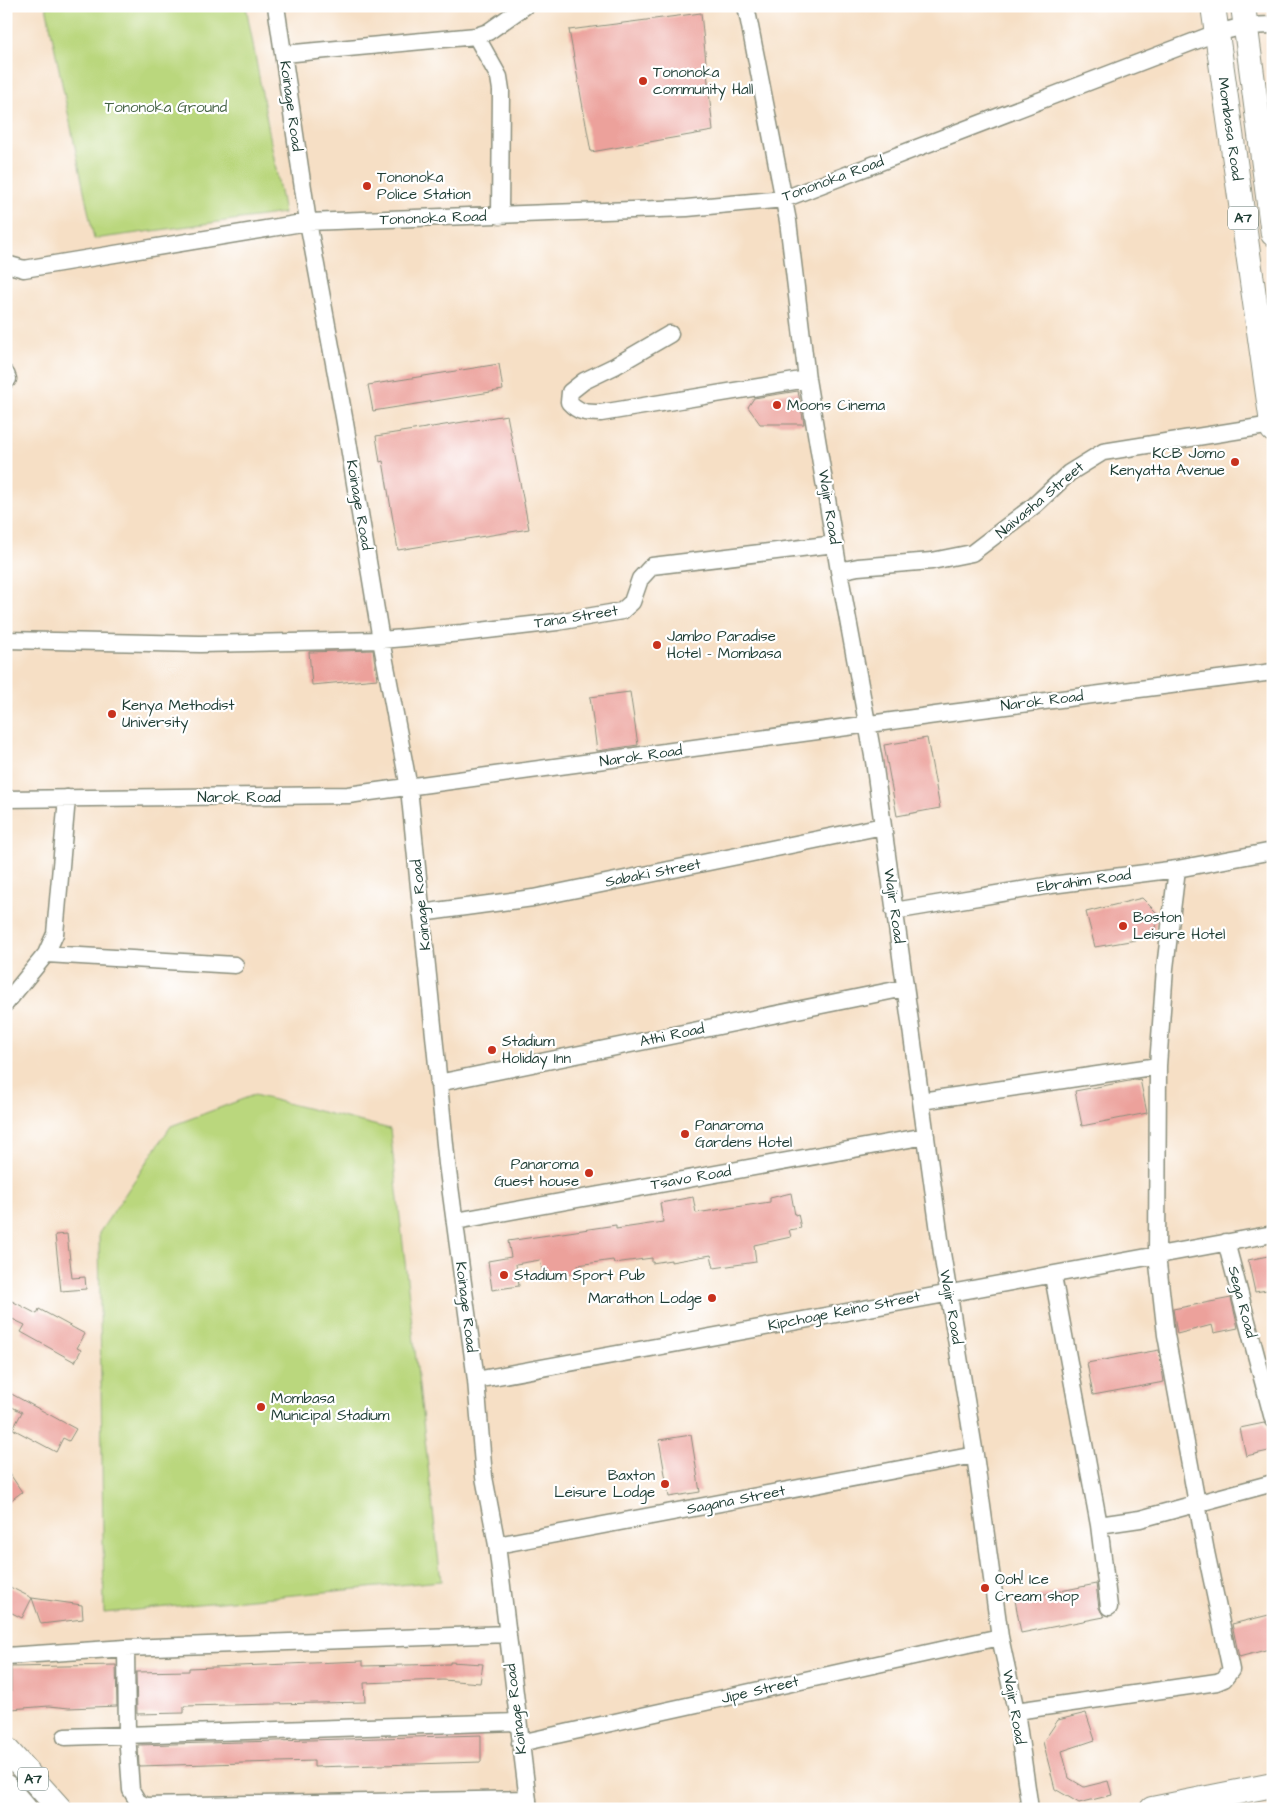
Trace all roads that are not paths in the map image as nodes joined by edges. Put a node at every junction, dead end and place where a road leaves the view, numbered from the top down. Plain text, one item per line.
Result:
1 (276, 6) edge
2 (525, 6) edge
3 (746, 6) edge
4 (1213, 6) edge
5 (1244, 16) edge
6 (1273, 26) edge
7 (1216, 33) junction
8 (476, 36) junction
9 (284, 54) junction
10 (784, 199) junction
11 (500, 216) junction
12 (308, 222) junction
13 (1273, 234) edge
14 (6, 264) edge
15 (670, 334) dead end
16 (807, 379) junction
17 (1272, 428) edge
18 (835, 544) junction
19 (839, 571) junction
20 (6, 640) edge
21 (381, 640) junction
22 (1273, 672) edge
23 (868, 725) junction
24 (409, 788) junction
25 (67, 798) junction
26 (6, 799) edge
27 (883, 826) junction
28 (1273, 851) edge
29 (1177, 869) junction
30 (894, 910) junction
31 (421, 914) junction
32 (46, 954) junction
33 (235, 965) dead end
34 (905, 988) junction
35 (6, 1003) edge
36 (1158, 1066) junction
37 (438, 1083) junction
38 (921, 1101) junction
39 (926, 1136) junction
40 (456, 1221) junction
41 (1273, 1234) edge
42 (1226, 1242) junction
43 (1157, 1255) junction
44 (1053, 1276) junction
45 (950, 1292) junction
46 (476, 1380) junction
47 (1273, 1419) edge
48 (976, 1455) junction
49 (1273, 1483) edge
50 (1197, 1502) junction
51 (1099, 1526) junction
52 (497, 1545) junction
53 (1109, 1607) dead end
54 (508, 1634) junction
55 (1000, 1637) junction
56 (126, 1648) junction
57 (6, 1656) edge
58 (1016, 1711) junction
59 (517, 1722) junction
60 (127, 1734) junction
61 (65, 1737) dead end
62 (520, 1743) junction
63 (6, 1748) edge
64 (1273, 1785) edge
65 (6, 1788) edge
66 (528, 1804) edge
67 (26, 1809) edge
68 (60, 1809) edge
69 (1030, 1809) edge
70 (1152, 1809) edge

1 - 9 street, Koinage Road
2 - 8 street
3 - 10 street, Wajir Road
4 - 7 highway, Mombasa Road / A7
5 - 6 street, Tononoka Road
5 - 7 street, Tononoka Road
5 - 13 highway, Mombasa Road / A7
7 - 10 street, Tononoka Road
7 - 17 highway, Mombasa Road / A7
8 - 9 street
8 - 11 street
9 - 12 street, Koinage Road
10 - 11 street, Tononoka Road
10 - 16 street, Wajir Road
11 - 12 street, Tononoka Road
12 - 14 street, Tononoka Road
12 - 21 street, Koinage Road
15 - 16 street
16 - 18 street, Wajir Road
17 - 19 street, Naivasha Street
18 - 19 street, Wajir Road
18 - 21 street, Tana Street
19 - 23 street, Wajir Road
20 - 21 street, Tana Street
21 - 24 street, Koinage Road
22 - 23 street, Narok Road
23 - 24 street, Narok Road
23 - 27 street, Wajir Road
24 - 25 street, Narok Road
24 - 31 street, Koinage Road
25 - 26 street, Narok Road
25 - 32 street
27 - 30 street, Wajir Road
27 - 31 street, Sabaki Street
28 - 29 street, Ebrahim Road
29 - 30 street, Ebrahim Road
29 - 36 street
30 - 34 street, Wajir Road
31 - 37 street, Koinage Road
32 - 33 street
32 - 35 street
34 - 37 street, Athi Road
34 - 38 street, Wajir Road
36 - 38 street
36 - 43 street
37 - 40 street, Koinage Road
38 - 39 street, Wajir Road
39 - 40 street, Tsavo Road
39 - 45 street, Wajir Road
40 - 46 street, Koinage Road
41 - 42 street, Kipchoge Keino Street
42 - 43 street, Kipchoge Keino Street
42 - 47 street, Sega Road
43 - 44 street, Kipchoge Keino Street
43 - 50 street
44 - 45 street, Kipchoge Keino Street
44 - 51 street
45 - 46 street, Kipchoge Keino Street
45 - 48 street, Wajir Road
46 - 52 street, Koinage Road
48 - 52 street, Sagana Street
48 - 55 street, Wajir Road
49 - 50 street
50 - 51 street
50 - 58 street
51 - 53 street
52 - 54 street, Koinage Road
54 - 56 street
54 - 59 street, Koinage Road
55 - 58 street, Wajir Road
55 - 62 street, Jipe Street
56 - 57 street
56 - 60 street
58 - 69 street, Wajir Road
59 - 60 street
59 - 62 street, Koinage Road
60 - 61 street
60 - 66 street
62 - 66 street, Koinage Road
63 - 68 highway, A7
64 - 70 highway
65 - 67 highway, A7

